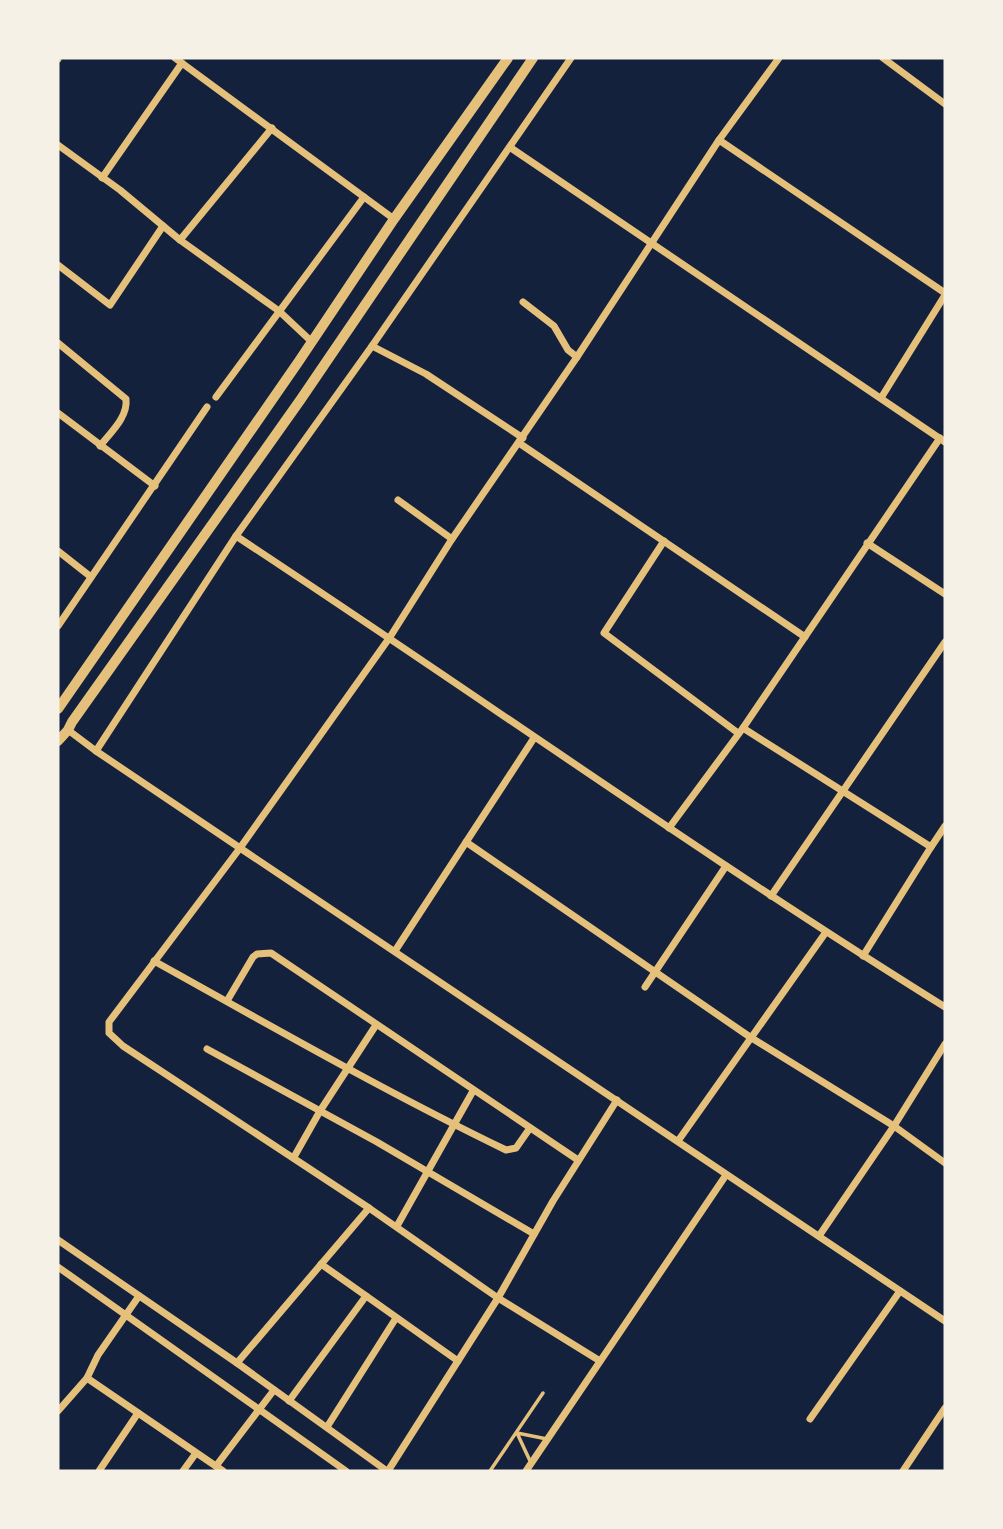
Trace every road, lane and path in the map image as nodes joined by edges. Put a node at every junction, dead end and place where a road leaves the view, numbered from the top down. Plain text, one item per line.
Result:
1 (508, 58) edge
2 (533, 58) edge
3 (571, 58) edge
4 (779, 58) edge
5 (883, 58) edge
6 (179, 60) edge
7 (945, 104) edge
8 (272, 128) junction
9 (719, 140) junction
10 (58, 145) edge
11 (511, 148) junction
12 (102, 178) junction
13 (364, 197) junction
14 (394, 219) junction
15 (163, 226) junction
16 (180, 240) junction
17 (653, 243) junction
18 (58, 265) edge
19 (945, 294) edge
20 (523, 302) dead end
21 (279, 311) junction
22 (312, 342) junction
23 (58, 344) edge
24 (372, 346) junction
25 (576, 357) junction
26 (216, 397) dead end
27 (881, 398) junction
28 (207, 407) dead end
29 (58, 413) edge
30 (943, 440) edge
31 (521, 441) junction
32 (100, 446) junction
33 (155, 486) junction
34 (398, 500) dead end
35 (236, 536) junction
36 (452, 539) junction
37 (664, 541) junction
38 (867, 543) junction
39 (58, 551) edge
40 (91, 577) junction
41 (945, 594) edge
42 (58, 626) edge
43 (805, 636) junction
44 (390, 637) junction
45 (944, 648) edge
46 (58, 709) edge
47 (741, 731) junction
48 (64, 732) edge
49 (534, 738) junction
50 (96, 751) junction
51 (844, 792) junction
52 (945, 826) edge
53 (669, 828) junction
54 (466, 842) junction
55 (931, 847) junction
56 (240, 848) junction
57 (726, 866) junction
58 (771, 896) junction
59 (826, 932) junction
60 (395, 951) junction
61 (863, 956) junction
62 (154, 961) junction
63 (655, 972) junction
64 (645, 987) dead end
65 (226, 1001) junction
66 (945, 1007) edge
67 (376, 1025) junction
68 (750, 1037) junction
69 (945, 1044) edge
70 (207, 1049) dead end
71 (347, 1068) junction
72 (473, 1091) junction
73 (617, 1100) junction
74 (320, 1111) junction
75 (454, 1125) junction
76 (894, 1126) junction
77 (530, 1128) junction
78 (678, 1141) junction
79 (294, 1157) junction
80 (578, 1160) junction
81 (945, 1163) edge
82 (427, 1171) junction
83 (726, 1175) junction
84 (369, 1208) junction
85 (397, 1226) junction
86 (534, 1234) junction
87 (819, 1236) junction
88 (58, 1240) edge
89 (321, 1264) junction
90 (58, 1267) edge
91 (900, 1291) junction
92 (139, 1296) junction
93 (366, 1296) junction
94 (498, 1298) junction
95 (125, 1314) junction
96 (396, 1318) junction
97 (945, 1321) edge
98 (458, 1361) junction
99 (600, 1361) junction
100 (237, 1363) junction
101 (87, 1378) junction
102 (274, 1390) junction
103 (543, 1393) dead end
104 (289, 1401) junction
105 (945, 1408) edge
106 (58, 1411) edge
107 (260, 1411) junction
108 (138, 1413) junction
109 (810, 1419) dead end
110 (327, 1427) junction
111 (517, 1433) junction
112 (547, 1439) junction
113 (196, 1453) junction
114 (531, 1463) junction
115 (219, 1469) edge
116 (99, 1471) edge
117 (183, 1471) edge
118 (346, 1471) edge
119 (388, 1471) edge
120 (490, 1471) edge
121 (526, 1471) edge
122 (903, 1471) edge

1 - 14 main road
2 - 48 main road
3 - 11 street
4 - 9 street
5 - 7 street
6 - 8 street
6 - 12 street
8 - 13 street
8 - 16 street
9 - 17 street
9 - 19 street
10 - 12 street
11 - 17 street
11 - 24 street
12 - 15 street
13 - 14 street
13 - 21 street
14 - 22 main road
15 - 16 street
15 - 18 street
16 - 21 street
17 - 25 street
17 - 27 street
19 - 27 street
20 - 25 street
21 - 22 street
21 - 26 street
22 - 46 main road
23 - 32 street
24 - 31 street
24 - 35 street
25 - 31 street
27 - 30 street
28 - 33 street
29 - 32 street
30 - 38 street
31 - 36 street
31 - 37 street
32 - 33 street
33 - 40 street
34 - 36 street
35 - 44 street
35 - 50 street
36 - 44 street
37 - 43 street
37 - 47 street
38 - 41 street
38 - 43 street
39 - 40 street
40 - 42 street
43 - 47 street
44 - 49 street
44 - 56 street
45 - 51 street
46 - 48 main road
47 - 51 street
47 - 53 street
48 - 50 street
49 - 53 street
49 - 54 street
50 - 56 street
51 - 55 street
51 - 58 street
52 - 55 street
53 - 57 street
54 - 60 street
54 - 63 street
55 - 61 street
56 - 60 street
56 - 62 street
57 - 58 street
57 - 63 street
58 - 59 street
59 - 61 street
59 - 68 street
60 - 73 street
61 - 66 street
62 - 65 street
62 - 79 street
63 - 64 street
63 - 68 street
65 - 67 street
65 - 71 street
67 - 71 street
67 - 72 street
68 - 76 street
68 - 78 street
69 - 76 street
70 - 74 street
71 - 74 street
71 - 75 street
72 - 75 street
72 - 77 street
73 - 78 street
73 - 80 street
74 - 79 street
74 - 82 street
75 - 77 street
75 - 82 street
76 - 81 street
76 - 87 street
77 - 80 street
78 - 83 street
79 - 84 street
80 - 86 street
82 - 85 street
82 - 86 street
83 - 87 street
83 - 99 street
84 - 85 street
84 - 89 street
85 - 94 street
86 - 94 street
87 - 91 street
88 - 92 street
89 - 93 street
89 - 100 street
90 - 95 street
91 - 97 street
91 - 109 street
92 - 95 street
92 - 100 street
93 - 96 street
93 - 104 street
94 - 98 street
94 - 99 street
95 - 101 street
95 - 107 street
96 - 98 street
96 - 110 street
98 - 119 street
99 - 112 street
100 - 102 street
101 - 106 street
101 - 108 street
102 - 104 street
102 - 107 street
103 - 111 lane
104 - 110 street
105 - 122 street
107 - 115 street
107 - 118 street
108 - 113 street
108 - 116 street
110 - 119 street
111 - 112 lane
111 - 114 lane
111 - 120 lane
112 - 114 street
113 - 115 street
113 - 117 street
114 - 121 street

